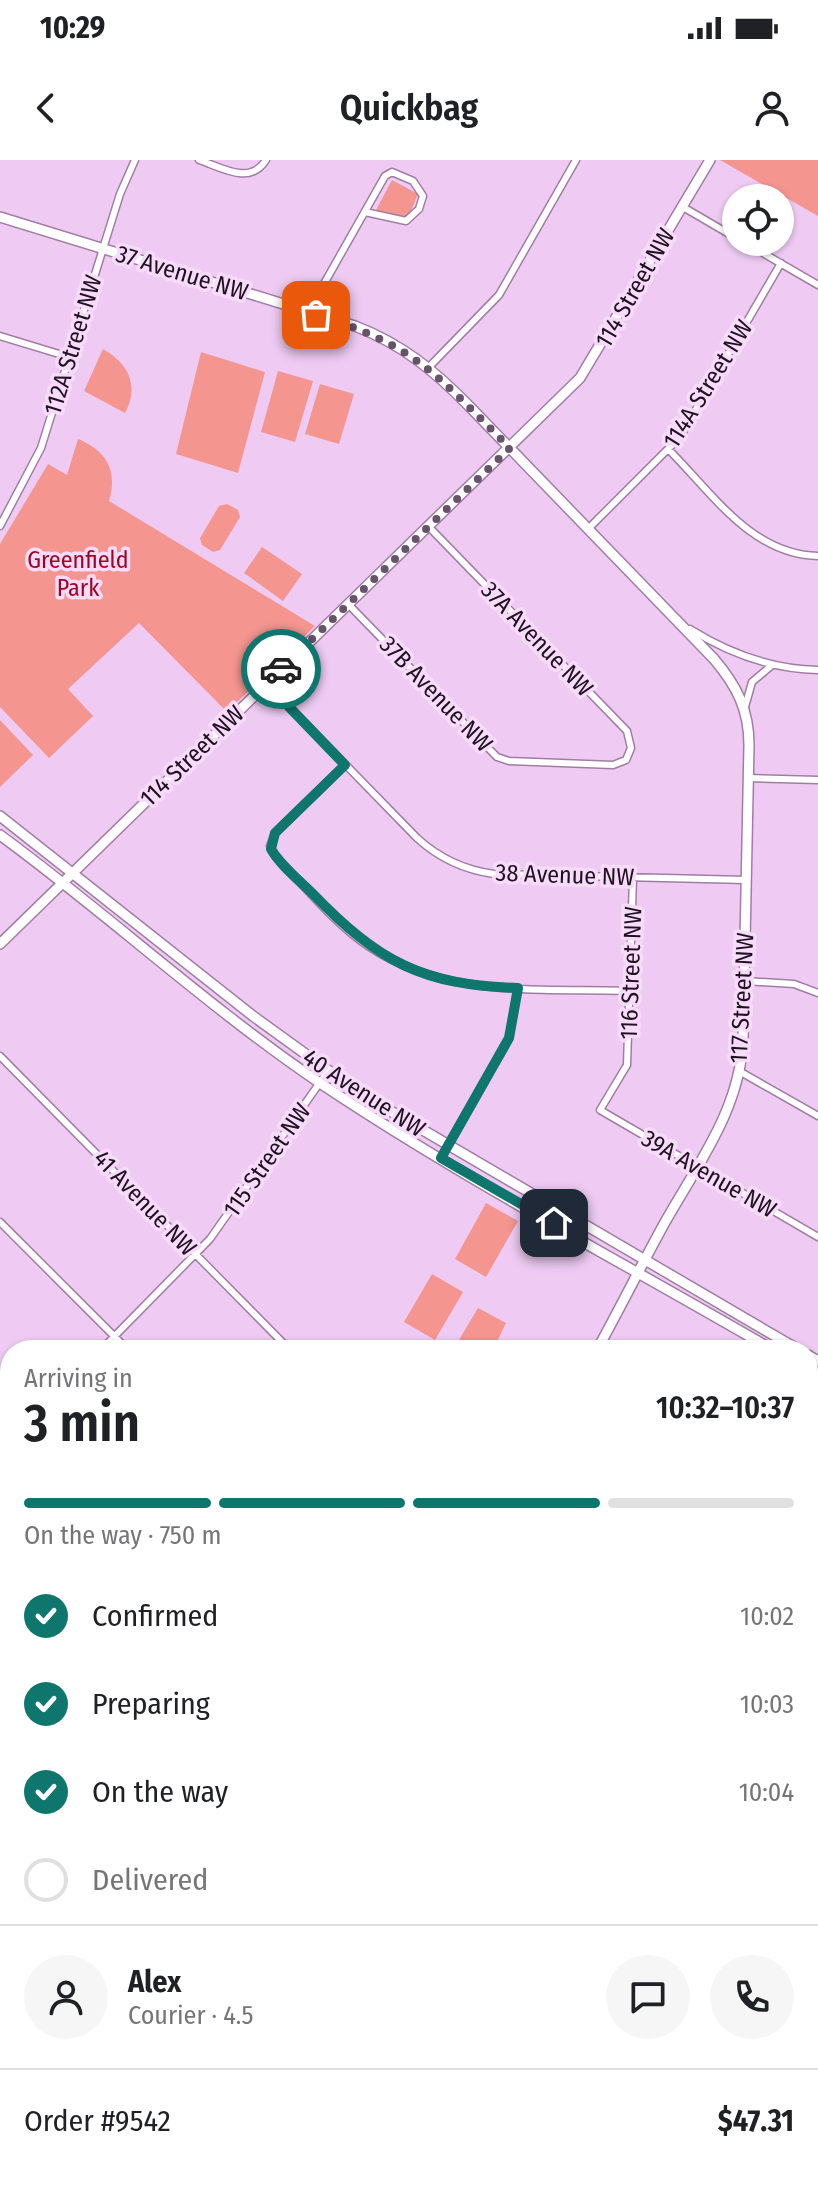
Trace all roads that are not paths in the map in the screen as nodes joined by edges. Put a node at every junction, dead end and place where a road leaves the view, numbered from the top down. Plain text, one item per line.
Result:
1 (135, 160) edge
2 (199, 160) edge
3 (266, 160) edge
4 (576, 160) edge
5 (710, 160) edge
6 (683, 207) junction
7 (365, 212) junction
8 (0, 217) edge
9 (722, 230) edge
10 (103, 249) junction
11 (769, 256) edge
12 (781, 263) junction
13 (818, 285) edge
14 (308, 312) junction
15 (0, 336) edge
16 (69, 357) junction
17 (429, 367) junction
18 (510, 448) junction
19 (669, 450) junction
20 (0, 526) edge
21 (429, 527) junction
22 (588, 529) junction
23 (818, 556) edge
24 (348, 604) junction
25 (679, 622) junction
26 (772, 665) junction
27 (818, 670) edge
28 (267, 684) junction
29 (745, 707) junction
30 (628, 757) joint
31 (345, 765) junction
32 (748, 778) junction
33 (818, 780) edge
34 (0, 816) edge
35 (0, 835) edge
36 (73, 872) junction
37 (633, 877) junction
38 (747, 880) junction
39 (61, 883) junction
40 (0, 944) edge
41 (745, 981) junction
42 (518, 988) junction
43 (631, 991) junction
44 (818, 993) edge
45 (0, 1056) edge
46 (328, 1071) junction
47 (739, 1071) junction
48 (320, 1083) junction
49 (600, 1110) joint
50 (818, 1116) edge
51 (447, 1146) junction
52 (441, 1158) junction
53 (697, 1167) junction
54 (0, 1222) edge
55 (818, 1237) edge
56 (196, 1255) junction
57 (644, 1260) junction
58 (639, 1271) junction
59 (115, 1337) junction
60 (112, 1340) edge
61 (118, 1340) edge
62 (280, 1340) edge
63 (602, 1340) edge
64 (756, 1340) edge
65 (782, 1340) edge

1 - 10 street, 112A Street NW
2 - 3 street
4 - 17 street
5 - 6 street, 114 Street NW
6 - 9 street
6 - 18 street, 114 Street NW
7 - 7 street
7 - 14 street
8 - 10 street, 37 Avenue NW
10 - 14 street, 37 Avenue NW
10 - 16 street, 112A Street NW
11 - 12 street
12 - 13 street
12 - 19 street, 114A Street NW
14 - 17 street, 37 Avenue NW
15 - 16 street
16 - 20 street, 112A Street NW
17 - 18 street, 37 Avenue NW
18 - 21 street, 114 Street NW
18 - 22 street, 37 Avenue NW
19 - 22 street, 114A Street NW
19 - 23 street
21 - 24 street, 114 Street NW
21 - 30 street, 37A Avenue NW
22 - 25 street, 37 Avenue NW
24 - 28 street, 114 Street NW
24 - 30 street, 37B Avenue NW
25 - 26 street, 37 Avenue NW
25 - 29 street, 37 Avenue NW
26 - 27 street, 37 Avenue NW
26 - 29 street
28 - 31 street, 38 Avenue NW
28 - 36 street, 114 Street NW
29 - 32 street, 117 Street NW
31 - 37 street, 38 Avenue NW
31 - 42 street
32 - 33 street
32 - 38 street, 117 Street NW
34 - 36 street, 40 Avenue NW
35 - 39 street, 40 Avenue NW
36 - 39 street, 114 Street NW
36 - 46 street, 40 Avenue NW
37 - 38 street, 38 Avenue NW
37 - 43 street, 116 Street NW
38 - 41 street, 117 Street NW
39 - 40 street, 114 Street NW
39 - 48 street, 40 Avenue NW
41 - 44 street
41 - 47 street, 117 Street NW
42 - 43 street
42 - 51 street
43 - 49 street, 116 Street NW
45 - 56 street, 41 Avenue NW
46 - 48 street, 115 Street NW
46 - 51 street, 40 Avenue NW
47 - 50 street
47 - 53 street, 117 Street NW
48 - 52 street, 40 Avenue NW
48 - 56 street, 115 Street NW
49 - 53 street, 39A Avenue NW
51 - 52 street
51 - 57 street, 40 Avenue NW
52 - 58 street, 40 Avenue NW
53 - 55 street, 39A Avenue NW
53 - 57 street, 117 Street NW
54 - 59 street
56 - 59 street, 115 Street NW
56 - 62 street, 41 Avenue NW
57 - 58 street, 117 Street NW
57 - 65 street, 40 Avenue NW
58 - 63 street, 117 Street NW
58 - 64 street, 40 Avenue NW
59 - 60 street, 115 Street NW
59 - 61 street

